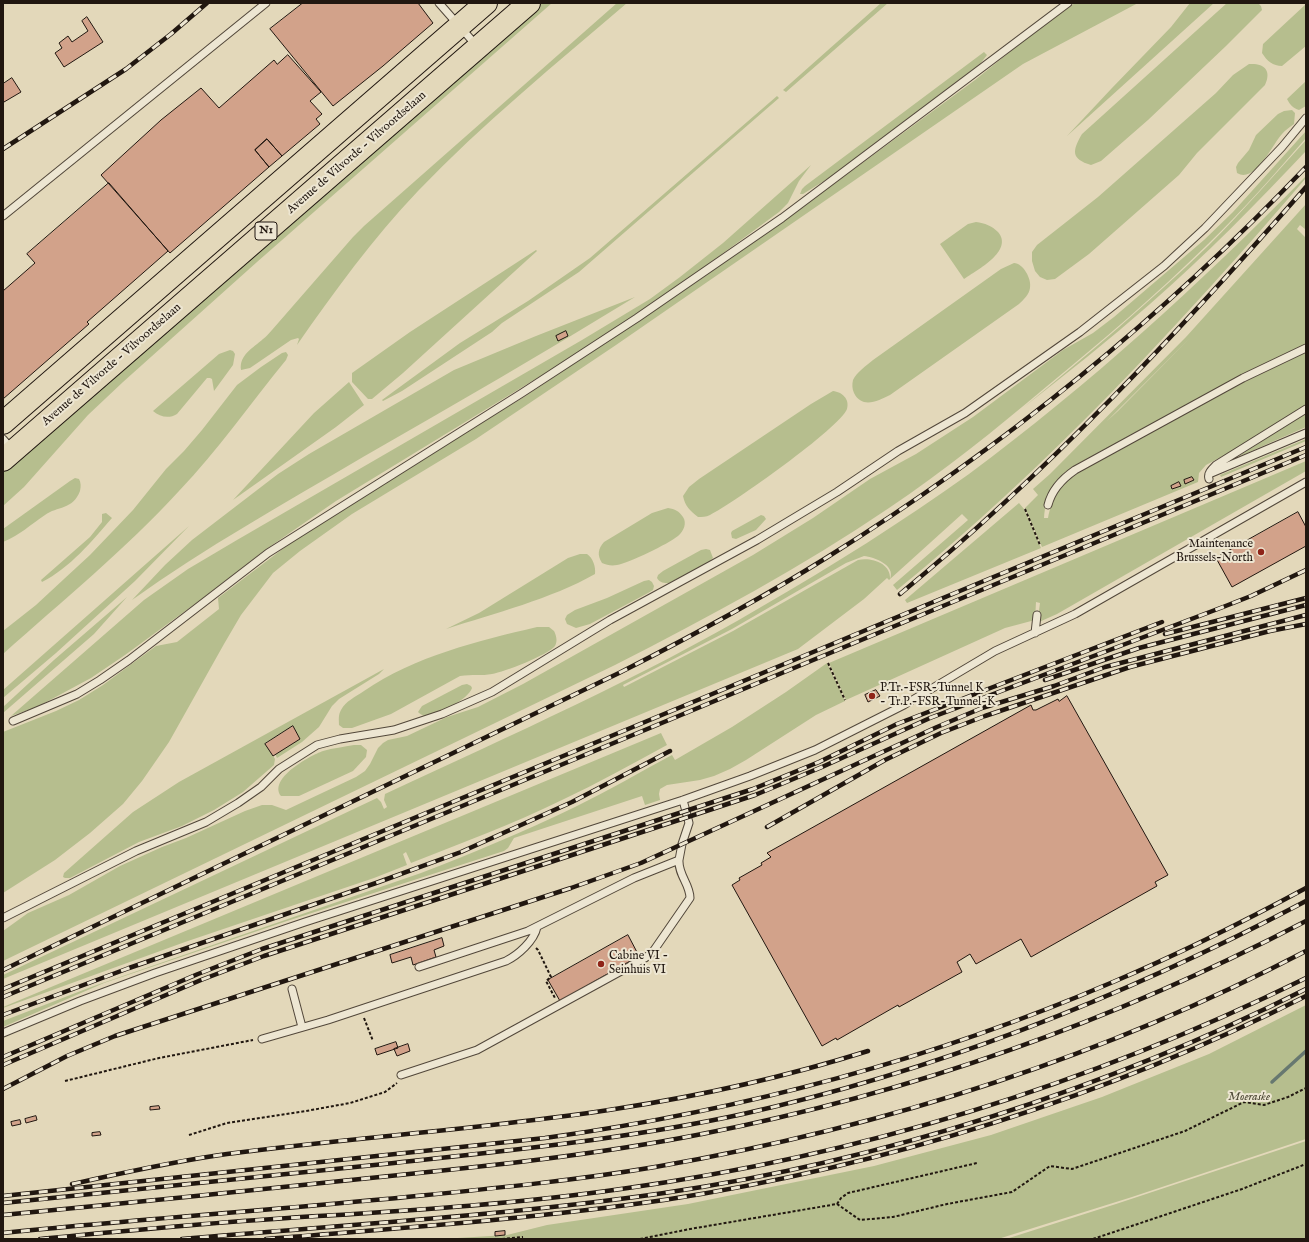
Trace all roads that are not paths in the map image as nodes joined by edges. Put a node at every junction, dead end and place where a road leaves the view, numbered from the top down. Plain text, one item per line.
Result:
1 (266, 3) edge
2 (439, 3) edge
3 (486, 3) edge
4 (529, 3) edge
5 (1068, 3) edge
6 (460, 26) junction
7 (478, 47) junction
8 (1306, 118) edge
9 (3, 216) edge
10 (1306, 348) edge
11 (1306, 409) edge
12 (3, 424) edge
13 (1306, 433) edge
14 (6, 450) edge
15 (1306, 482) edge
16 (1048, 505) dead end
17 (1037, 615) dead end
18 (1035, 633) junction
19 (13, 721) dead end
20 (683, 800) junction
21 (679, 860) junction
22 (3, 918) edge
23 (537, 927) junction
24 (419, 967) dead end
25 (292, 989) dead end
26 (302, 1027) junction
27 (3, 1033) edge
28 (262, 1039) road end
29 (401, 1075) road end

1 - 9 lane
2 - 6 lane
3 - 6 main road, N1
4 - 7 main road, Avenue de Vilvorde - Vilvoordselaan / N1
5 - 19 lane
6 - 7 lane
6 - 12 main road, N1
7 - 14 main road, Avenue de Vilvorde - Vilvoordselaan / N1
8 - 22 lane
10 - 16 lane
11 - 13 lane
15 - 18 lane
17 - 18 lane
18 - 20 lane
20 - 21 lane
20 - 27 lane
21 - 23 lane
21 - 29 lane
23 - 24 lane
23 - 26 lane
25 - 26 lane
26 - 28 lane

